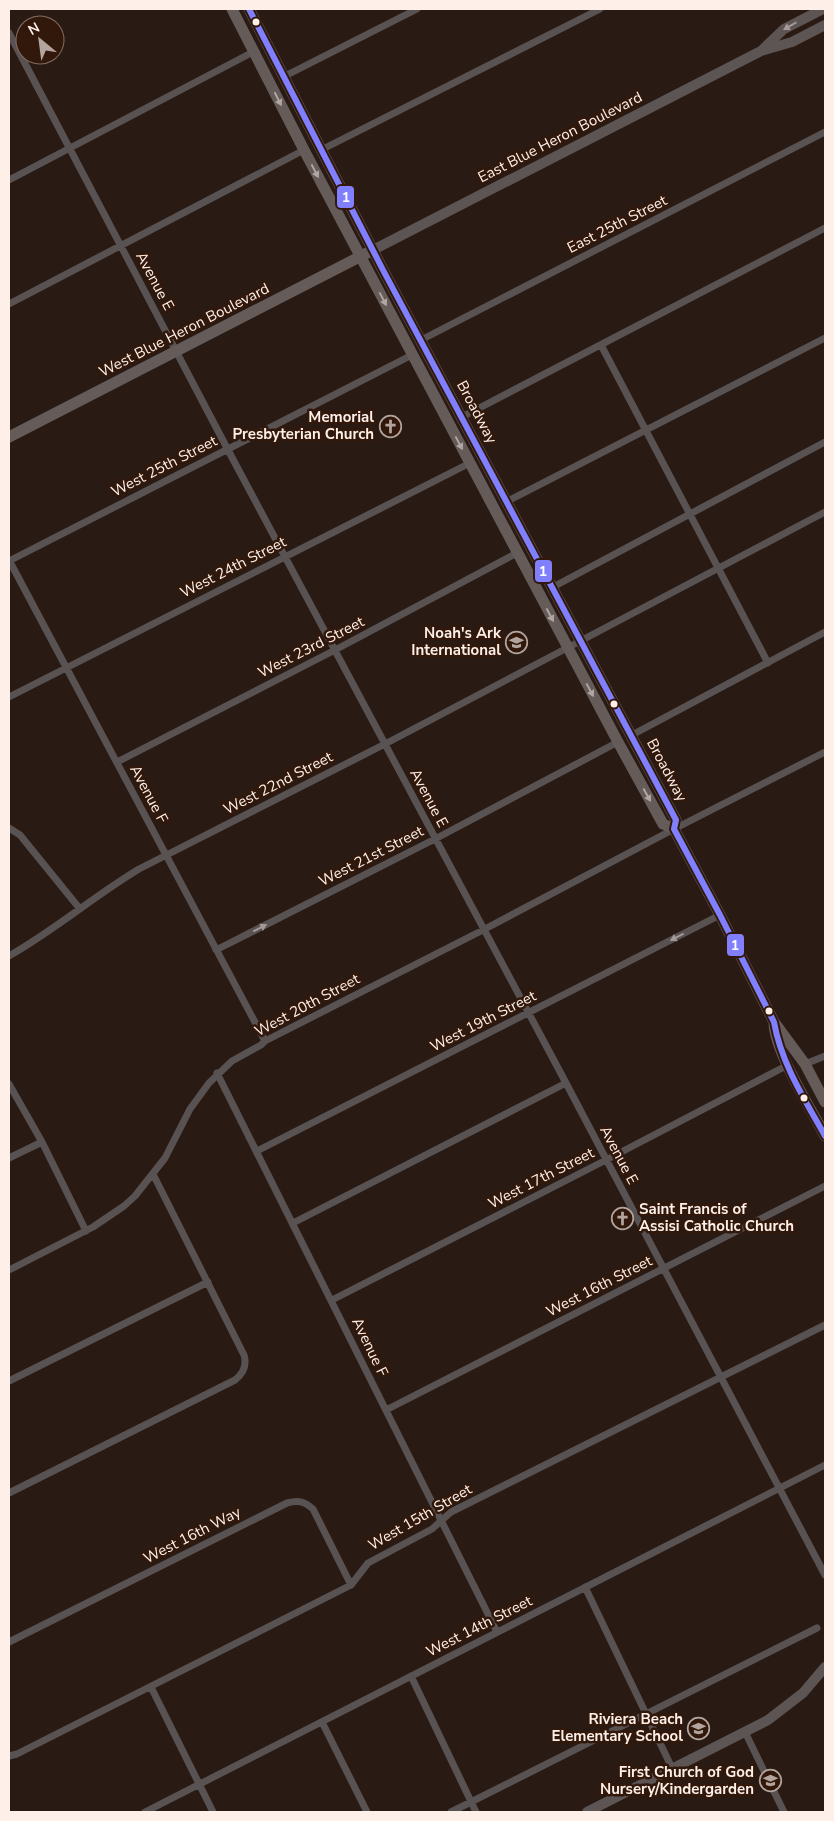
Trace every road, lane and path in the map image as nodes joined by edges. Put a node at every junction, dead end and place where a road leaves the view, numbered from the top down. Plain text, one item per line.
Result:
1 (232, 9) edge
2 (249, 9) edge
3 (417, 9) edge
4 (600, 9) edge
5 (823, 9) edge
6 (825, 25) edge
7 (9, 33) edge
8 (761, 50) junction
9 (254, 52) junction
10 (283, 76) junction
11 (825, 132) edge
12 (69, 149) junction
13 (304, 150) junction
14 (321, 150) junction
15 (9, 180) edge
16 (825, 228) edge
17 (121, 246) junction
18 (373, 250) junction
19 (360, 256) junction
20 (9, 304) edge
21 (825, 338) edge
22 (421, 340) junction
23 (601, 345) junction
24 (176, 351) junction
25 (412, 355) junction
26 (462, 417) junction
27 (645, 430) junction
28 (9, 437) edge
29 (825, 442) edge
30 (228, 450) junction
31 (470, 463) junction
32 (508, 501) junction
33 (825, 512) edge
34 (688, 514) junction
35 (517, 553) junction
36 (285, 556) junction
37 (9, 561) edge
38 (717, 568) junction
39 (553, 587) junction
40 (825, 632) edge
41 (581, 640) junction
42 (567, 647) junction
43 (335, 650) junction
44 (768, 663) junction
45 (67, 668) junction
46 (9, 697) edge
47 (632, 735) junction
48 (618, 742) junction
49 (385, 744) junction
50 (825, 752) edge
51 (117, 762) junction
52 (9, 828) edge
53 (674, 829) junction
54 (435, 839) junction
55 (166, 855) junction
56 (80, 909) junction
57 (720, 914) junction
58 (484, 930) junction
59 (216, 950) junction
60 (9, 956) edge
61 (528, 1014) junction
62 (774, 1022) junction
63 (265, 1041) junction
64 (825, 1056) edge
65 (806, 1064) junction
66 (788, 1065) junction
67 (217, 1074) junction
68 (566, 1083) junction
69 (9, 1084) edge
70 (825, 1102) edge
71 (825, 1136) edge
72 (42, 1142) junction
73 (258, 1151) junction
74 (9, 1158) edge
75 (606, 1160) junction
76 (153, 1174) junction
77 (825, 1186) edge
78 (293, 1223) junction
79 (86, 1231) junction
80 (663, 1268) junction
81 (9, 1270) edge
82 (208, 1282) junction
83 (332, 1300) junction
84 (825, 1325) edge
85 (720, 1378) junction
86 (9, 1381) edge
87 (386, 1410) junction
88 (825, 1465) edge
89 (779, 1488) junction
90 (9, 1493) edge
91 (442, 1520) junction
92 (825, 1575) edge
93 (351, 1585) junction
94 (585, 1587) junction
95 (817, 1628) dead end
96 (497, 1632) junction
97 (9, 1642) edge
98 (825, 1667) edge
99 (411, 1676) junction
100 (151, 1687) junction
101 (646, 1714) junction
102 (322, 1722) junction
103 (745, 1732) junction
104 (9, 1756) edge
105 (672, 1768) junction
106 (199, 1785) junction
107 (471, 1803) junction
108 (146, 1812) edge
109 (213, 1812) edge
110 (367, 1812) edge
111 (451, 1812) edge
112 (476, 1812) edge
113 (587, 1812) edge
114 (784, 1812) edge

1 - 9 main road, Broadway
1 - 10 main road
2 - 10 main road, Broadway
3 - 10 street
4 - 14 street
5 -> 8 main road, East Blue Heron Boulevard
6 - 8 main road, East Blue Heron Boulevard
7 - 12 street, Avenue E
8 - 18 main road, East Blue Heron Boulevard
9 - 12 street
9 -> 13 main road, Broadway
10 - 14 main road, Broadway
11 - 22 street, East 25th Street
12 - 15 street
12 - 17 street, Avenue E
13 - 17 street
13 -> 19 main road, Broadway
14 - 18 main road, Broadway
16 - 23 street
17 - 20 street
17 - 24 street, Avenue E
18 - 19 main road, West Blue Heron Boulevard
18 - 22 main road, Broadway
19 - 24 main road, West Blue Heron Boulevard
19 -> 25 main road, Broadway
21 - 27 street
22 - 26 main road, Broadway
23 - 26 street
23 - 27 street
24 - 28 main road, West Blue Heron Boulevard
24 - 30 street, Avenue E
25 - 30 street, West 25th Street
25 -> 31 main road, Broadway
26 - 32 main road, Broadway
27 - 32 street
27 - 34 street
29 - 34 street
30 - 36 street, Avenue E
30 - 37 street, West 25th Street
31 - 35 main road, Broadway
31 - 36 street, West 24th Street
32 - 39 main road, Broadway
33 - 38 street, West 22nd Street
34 - 38 street
34 - 39 street
35 -> 42 main road, Broadway
35 - 43 street, West 23rd Street
36 - 43 street, Avenue E
36 - 45 street, West 24th Street
37 - 45 street, Avenue F
38 - 41 street, West 22nd Street
38 - 44 street
39 - 41 main road, Broadway
40 - 44 street
41 - 42 street, West 22nd Street
41 - 47 main road, Broadway
42 -> 48 main road, Broadway
42 - 49 street, West 22nd Street
43 - 49 street, Avenue E
43 - 51 street, West 23rd Street
44 - 47 street
45 - 46 street, West 24th Street
45 - 51 street, Avenue F
47 - 53 main road, Broadway
48 -> 53 main road, Broadway
48 - 54 street, West 21st Street
49 - 54 street, Avenue E
49 - 55 street, West 22nd Street
50 - 53 street, West 20th Street
51 - 55 street, Avenue F
52 - 56 street
53 - 57 main road, Broadway
53 - 58 street, West 20th Street
54 - 58 street, Avenue E
59 -> 54 street, West 21st Street
55 - 56 street, West 22nd Street
55 - 59 street, Avenue F
56 - 60 street, West 22nd Street
57 -> 61 street, West 19th Street
57 - 62 main road, Broadway
58 - 61 street, Avenue E
58 - 63 street, West 20th Street
59 - 63 street, Avenue F
61 - 68 street, Avenue E
61 - 73 street, West 19th Street
62 - 65 main road, Broadway
62 - 66 main road, Broadway
63 - 67 street, West 20th Street
64 - 65 street
65 - 70 main road, Broadway
66 - 71 main road, Broadway
66 - 75 street, West 17th Street
67 - 73 street, Avenue F
67 - 76 street, West 20th Street
68 - 75 street, Avenue E
68 - 78 street
69 - 72 street
72 - 74 street
72 - 79 street
73 - 78 street, Avenue F
75 - 80 street, Avenue E
75 - 83 street, West 17th Street
76 - 79 street, West 20th Street
76 - 82 street
77 - 80 street, West 16th Street
78 - 83 street, Avenue F
79 - 81 street, West 20th Street
80 - 85 street, Avenue E
80 - 87 street, West 16th Street
82 - 86 street
82 - 90 street
83 - 87 street, Avenue F
84 - 85 street, West 15th Street
85 - 89 street, Avenue E
85 - 91 street, West 15th Street
87 - 91 street, Avenue F
88 - 89 street, West 14th Street
89 - 92 street, Avenue E
89 - 94 street, West 14th Street
91 - 93 street, West 15th Street
91 - 96 street, Avenue F
93 - 97 street, West 16th Way
93 - 100 street, West 15th Street
94 - 96 street, West 14th Street
94 - 101 street
95 - 101 street
96 - 99 street, West 14th Street
98 - 103 main road
99 - 102 street, West 14th Street
99 - 107 street
100 - 104 street, West 15th Street
100 - 106 street
101 - 105 street
101 - 107 street
102 - 106 street, West 14th Street
102 - 110 street
103 - 105 main road
103 - 114 street
105 - 113 main road
106 - 108 street, West 14th Street
106 - 109 street
107 - 111 street
107 - 112 street

